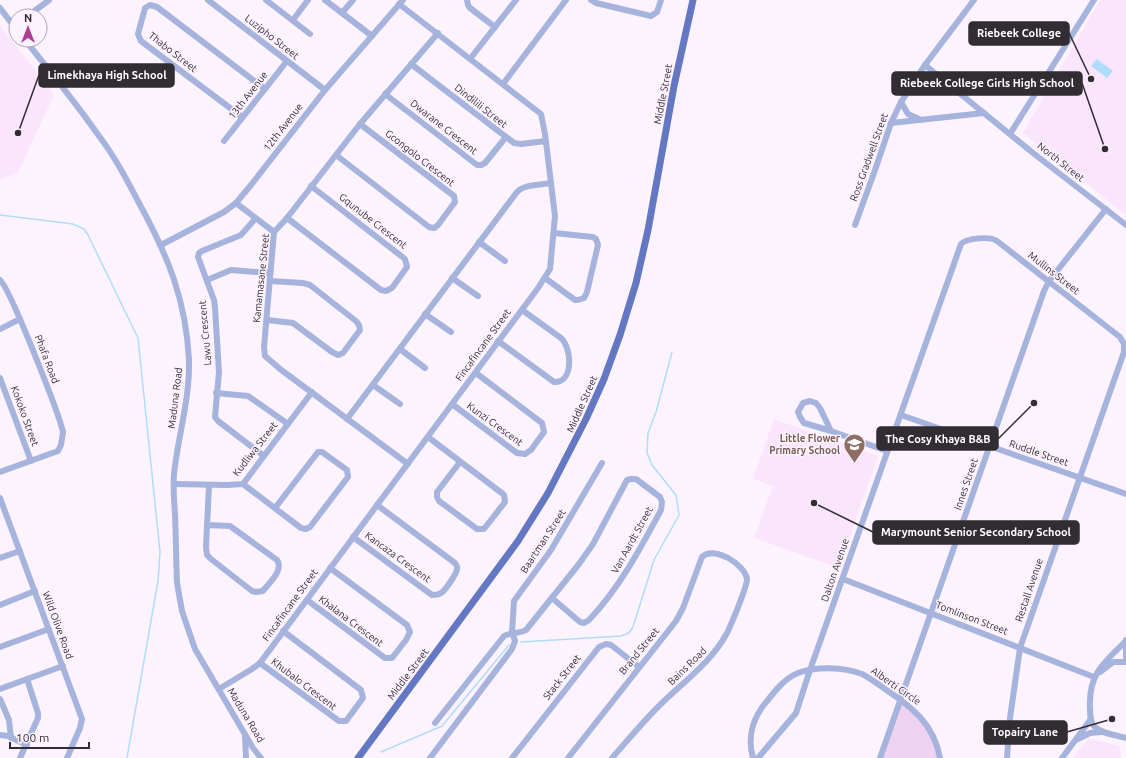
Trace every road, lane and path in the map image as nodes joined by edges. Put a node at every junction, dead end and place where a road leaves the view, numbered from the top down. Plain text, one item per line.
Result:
1 (49, 0) edge
2 (208, 0) edge
3 (266, 0) edge
4 (308, 0) edge
5 (325, 0) edge
6 (353, 0) edge
7 (467, 0) edge
8 (516, 0) edge
9 (566, 0) edge
10 (591, 0) edge
11 (661, 0) edge
12 (693, 0) edge
13 (974, 0) edge
14 (1094, 0) edge
15 (401, 2) edge
16 (0, 8) edge
17 (38, 8) edge
18 (342, 13) junction
19 (8, 18) edge
20 (293, 20) junction
21 (495, 27) junction
22 (438, 33) junction
23 (310, 34) dead end
24 (372, 36) junction
25 (31, 48) edge
26 (470, 59) junction
27 (287, 61) junction
28 (411, 64) junction
29 (925, 65) junction
30 (503, 84) junction
31 (265, 89) junction
32 (325, 90) junction
33 (385, 94) junction
34 (901, 102) junction
35 (984, 113) junction
36 (242, 117) junction
37 (922, 120) junction
38 (891, 123) junction
39 (360, 124) junction
40 (1010, 134) junction
41 (506, 137) junction
42 (224, 141) dead end
43 (546, 141) junction
44 (336, 155) junction
45 (551, 183) junction
46 (311, 186) junction
47 (236, 203) junction
48 (1106, 210) junction
49 (287, 218) junction
50 (255, 219) junction
51 (855, 224) dead end
52 (1126, 225) edge
53 (274, 232) junction
54 (554, 232) junction
55 (479, 242) junction
56 (963, 242) joint
57 (161, 245) junction
58 (505, 261) dead end
59 (270, 273) junction
60 (452, 278) junction
61 (545, 278) junction
62 (0, 280) edge
63 (207, 280) junction
64 (270, 281) junction
65 (1049, 281) junction
66 (478, 296) dead end
67 (522, 310) junction
68 (425, 314) junction
69 (20, 318) junction
70 (267, 320) junction
71 (0, 329) edge
72 (451, 332) dead end
73 (498, 341) junction
74 (1124, 344) joint
75 (400, 349) junction
76 (1125, 352) edge
77 (425, 368) dead end
78 (476, 373) junction
79 (0, 378) edge
80 (373, 384) junction
81 (312, 392) junction
82 (216, 393) junction
83 (400, 404) dead end
84 (452, 404) junction
85 (901, 415) junction
86 (347, 419) junction
87 (288, 424) junction
88 (831, 431) junction
89 (428, 437) junction
90 (990, 447) junction
91 (887, 451) junction
92 (264, 456) junction
93 (31, 461) junction
94 (460, 462) junction
95 (602, 463) dead end
96 (408, 464) junction
97 (0, 472) edge
98 (1079, 478) junction
99 (174, 484) junction
100 (243, 484) junction
101 (209, 485) junction
102 (1126, 494) edge
103 (0, 498) edge
104 (377, 505) junction
105 (275, 508) junction
106 (3, 515) edge
107 (207, 525) junction
108 (353, 537) junction
109 (20, 551) junction
110 (713, 552) joint
111 (0, 558) edge
112 (330, 568) junction
113 (843, 579) junction
114 (35, 591) junction
115 (552, 598) junction
116 (307, 600) junction
117 (0, 605) edge
118 (931, 613) junction
119 (49, 629) junction
120 (283, 631) junction
121 (512, 632) junction
122 (1126, 640) edge
123 (0, 647) edge
124 (1020, 648) junction
125 (1126, 657) edge
126 (260, 662) junction
127 (1126, 662) edge
128 (63, 666) junction
129 (638, 667) junction
130 (810, 670) junction
131 (1095, 675) junction
132 (27, 679) junction
133 (0, 689) edge
134 (219, 689) junction
135 (0, 699) edge
136 (901, 699) junction
137 (1091, 720) junction
138 (435, 723) dead end
139 (1105, 732) junction
140 (245, 734) junction
141 (0, 735) edge
142 (11, 738) junction
143 (1126, 738) edge
144 (1074, 742) junction
145 (27, 745) junction
146 (20, 758) edge
147 (67, 758) edge
148 (246, 758) edge
149 (261, 758) edge
150 (358, 758) edge
151 (430, 758) edge
152 (512, 758) edge
153 (568, 758) edge
154 (612, 758) edge
155 (753, 758) edge
156 (758, 758) edge
157 (880, 758) edge
158 (940, 758) edge
159 (1007, 758) edge
160 (1062, 758) edge

1 - 17 street
2 - 27 street, Luzipho Street
3 - 20 street
4 - 20 street
5 - 18 street
6 - 18 street
7 - 21 street
8 - 21 street
9 - 30 street
10 - 11 street
12 - 150 main road, Middle Street
13 - 29 street, Ross Gradwell Street
14 - 40 street
15 - 22 street, Fincafincane Street
15 - 24 street, 12th Avenue
16 - 19 street
18 - 24 street
20 - 23 street
21 - 26 street
22 - 26 street, Fincafincane Street
22 - 28 street, Kamamasane Street
24 - 32 street, 12th Avenue
25 - 57 street, Maduna Road
26 - 30 street, Fincafincane Street
27 - 31 street, 13th Avenue
27 - 32 street, Luzipho Street
28 - 33 street, Kamamasane Street
28 - 41 street, Dindilili Street
29 - 34 street, Ross Gradwell Street
29 - 35 street, North Street
30 - 43 street, Fincafincane Street
31 - 36 street, 13th Avenue
31 - 36 street, Thabo Street
32 - 47 street, 12th Avenue
33 - 39 street, Kamamasane Street
33 - 41 street, Dwarane Crescent
34 - 37 street
34 - 38 street, Ross Gradwell Street
35 - 37 street
35 - 40 street, North Street
36 - 42 street, 13th Avenue
37 - 38 street
38 - 51 street, Ross Gradwell Street
39 - 44 street, Kamamasane Street
39 - 44 street, Gcongolo Crescent
40 - 48 street, North Street
41 - 43 street, Dindilili Street
43 - 45 street, Fincafincane Street
44 - 46 street, Kamamasane Street
45 - 54 street, Fincafincane Street
45 - 55 street
46 - 49 street, Kamamasane Street
46 - 49 street, Gqunube Crescent
47 - 50 street
47 - 57 street, 12th Avenue
48 - 52 street, North Street
48 - 65 street, Innes Street
49 - 53 street, Kamamasane Street
50 - 53 street
50 - 63 street, Lawu Crescent
53 - 59 street, Kamamasane Street
54 - 61 street, Fincafincane Street
54 - 61 street
55 - 58 street
55 - 60 street
56 - 65 street, Mullins Street
56 - 85 street, Dalton Avenue
57 - 99 street, Maduna Road
59 - 63 street
59 - 64 street, Kamamasane Street
60 - 66 street
60 - 68 street
61 - 67 street, Fincafincane Street
62 - 69 street, Phafa Road
63 - 82 street, Lawu Crescent
64 - 70 street, Kamamasane Street
64 - 70 street
65 - 74 street, Mullins Street
65 - 90 street, Innes Street
67 - 73 street, Fincafincane Street
67 - 73 street
68 - 72 street
68 - 75 street
69 - 71 street
69 - 93 street, Phafa Road
70 - 81 street, Kamamasane Street
73 - 78 street, Fincafincane Street
74 - 76 street, Restall Avenue
75 - 77 street
75 - 80 street
76 - 98 street, Restall Avenue
78 - 84 street, Fincafincane Street
78 - 84 street, Kunzi Crescent
79 - 93 street, Kokoko Street
80 - 83 street
80 - 86 street
81 - 86 street, Kamamasane Street
81 - 87 street, Kudliwa Street
82 - 87 street
82 - 92 street, Lawu Crescent
84 - 89 street, Fincafincane Street
85 - 90 street, Ruddle Street
85 - 91 street, Dalton Avenue
86 - 96 street, Kamamasane Street
87 - 92 street, Kudliwa Street
88 - 88 street
88 - 91 street
89 - 94 street
89 - 96 street, Fincafincane Street
90 - 98 street, Ruddle Street
90 - 118 street, Innes Street
91 - 113 street, Dalton Avenue
92 - 100 street, Kudliwa Street
93 - 97 street
94 - 94 street
95 - 121 street, Baartman Street
96 - 104 street, Fincafincane Street
98 - 102 street, Ruddle Street
98 - 124 street, Restall Avenue
99 - 101 street, Kudliwa Street
99 - 134 street, Maduna Road
100 - 101 street, Kudliwa Street
100 - 105 street
101 - 107 street
103 - 106 street, Wild Olive Road
104 - 108 street, Fincafincane Street
104 - 108 street, Kancaza Crescent
105 - 105 street
106 - 109 street, Wild Olive Road
107 - 107 street
108 - 112 street, Fincafincane Street
109 - 111 street
109 - 114 street, Wild Olive Road
110 - 129 street, Brand Street
110 - 154 street, Bains Road
112 - 116 street, Fincafincane Street
112 - 116 street, Khalana Crescent
113 - 118 street, Tomlinson Street
113 - 130 street, Dalton Avenue
114 - 117 street
114 - 119 street, Wild Olive Road
115 - 115 street, Van Aardt Street
115 - 121 street, Van Aardt Street
116 - 120 street, Fincafincane Street
118 - 124 street, Tomlinson Street
118 - 136 street, Innes Street
119 - 123 street
119 - 128 street, Wild Olive Road
120 - 126 street, Fincafincane Street
120 - 126 street, Khubalo Crescent
121 - 138 street
121 - 151 street, Baartman Street
122 - 125 street
122 - 131 street
124 - 131 street, Tomlinson Street
124 - 159 street, Restall Avenue
126 - 134 street, Fincafincane Street
127 - 131 street
128 - 132 street
128 - 147 street, Wild Olive Road
129 - 152 street, Stack Street
129 - 153 street, Brand Street
130 - 136 street, Alberti Circle
130 - 155 street, Alberti Circle
130 - 156 street, Dalton Avenue
131 - 137 street
132 - 133 street
132 - 145 street
134 - 140 street, Maduna Road
135 - 142 street
136 - 157 street, Innes Street
136 - 158 street, Alberti Circle
137 - 139 street
137 - 144 street
139 - 143 street
139 - 144 street
140 - 148 street
140 - 149 street, Maduna Road
141 - 142 street
142 - 145 street
144 - 160 street
145 - 146 street

